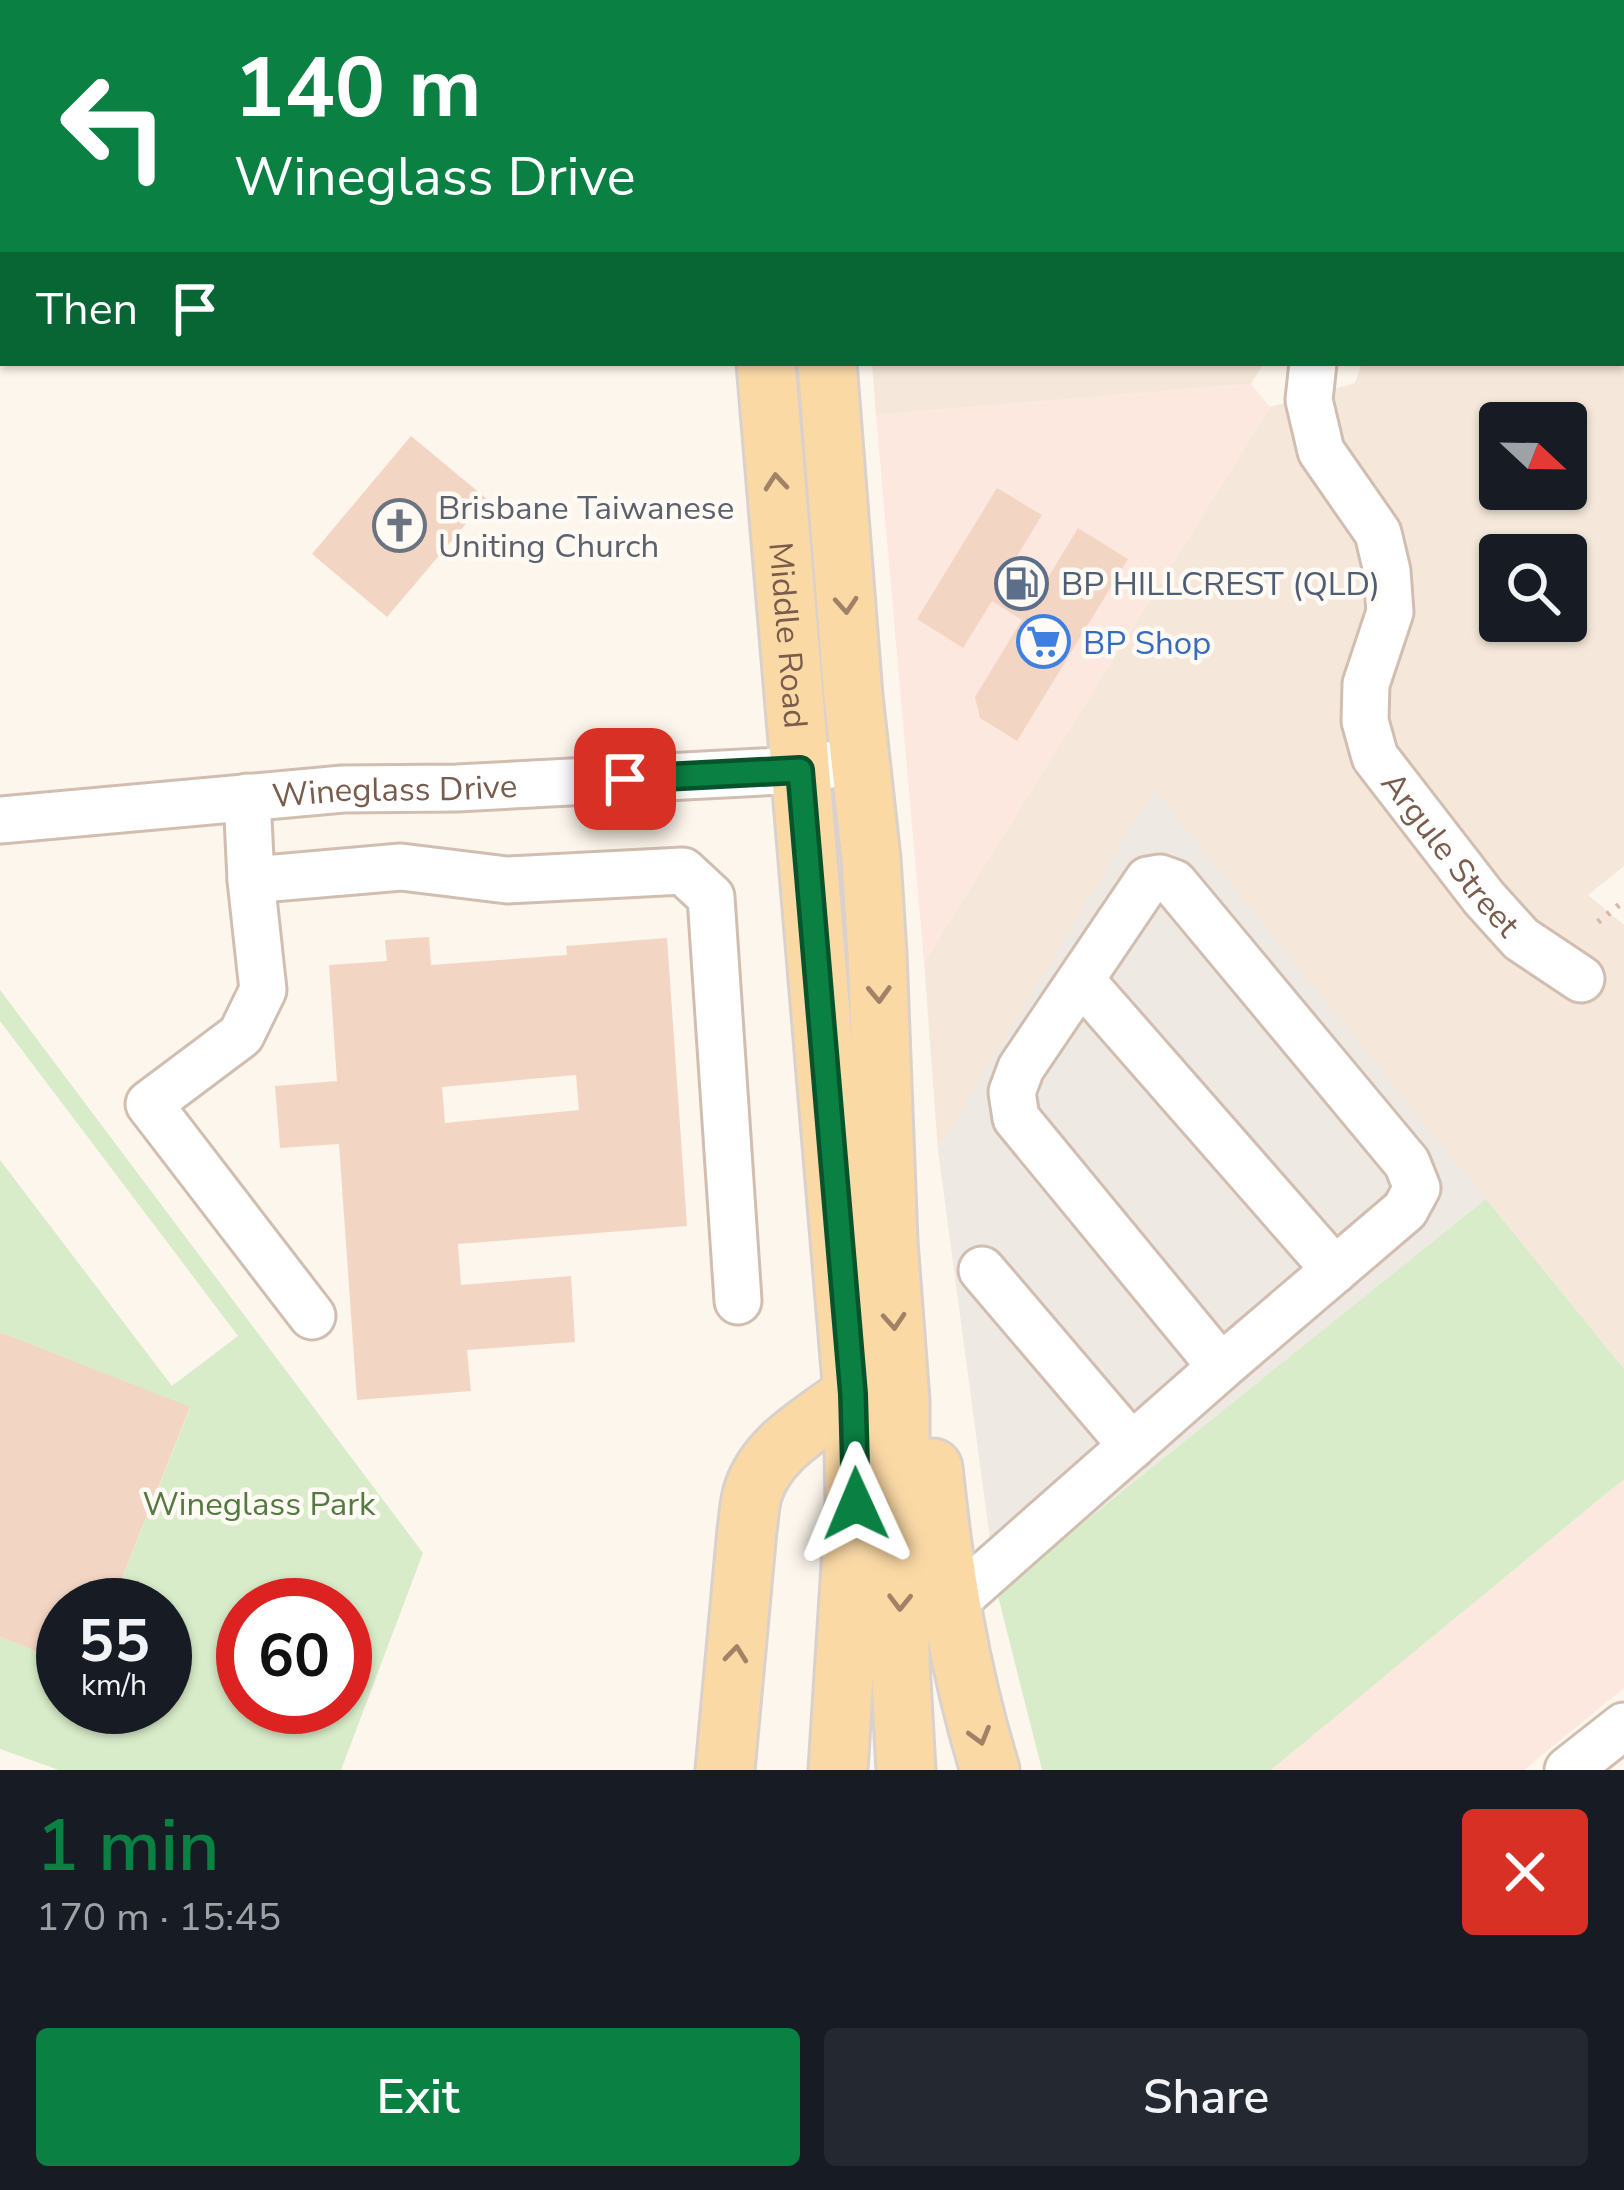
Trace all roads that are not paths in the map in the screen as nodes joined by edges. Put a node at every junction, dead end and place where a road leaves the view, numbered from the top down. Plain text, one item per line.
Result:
1 (766, 366) edge
2 (827, 366) edge
3 (1313, 366) edge
4 (860, 760) junction
5 (800, 770) junction
6 (247, 797) junction
7 (0, 820) edge
8 (251, 880) junction
9 (1581, 979) dead end
10 (1081, 980) junction
11 (982, 1270) dead end
12 (1335, 1270) junction
13 (738, 1301) dead end
14 (312, 1316) dead end
15 (1221, 1367) junction
16 (877, 1397) junction
17 (1132, 1446) junction
18 (950, 1606) junction
19 (1619, 1738) edge
20 (725, 1770) edge
21 (838, 1770) edge
22 (906, 1770) edge
23 (990, 1770) edge
24 (1568, 1770) edge

5 -> 1 main road, Middle Road
2 -> 4 main road, Middle Road
3 - 9 street, Argule Street
4 - 5 street, Wineglass Drive
4 -> 16 main road, Middle Road
5 - 6 street, Wineglass Drive
5 - 16 main road, Middle Road
6 - 7 street, Wineglass Drive
6 - 8 street
8 - 13 street
8 - 14 street
10 - 12 street
10 - 12 street
10 - 15 street
11 - 17 street
12 - 15 street
15 - 17 street
16 - 18 main road
20 -> 16 main road
16 - 21 main road, Middle Road
16 -> 22 main road, Middle Road
17 - 18 street
18 -> 23 main road
19 - 24 street

